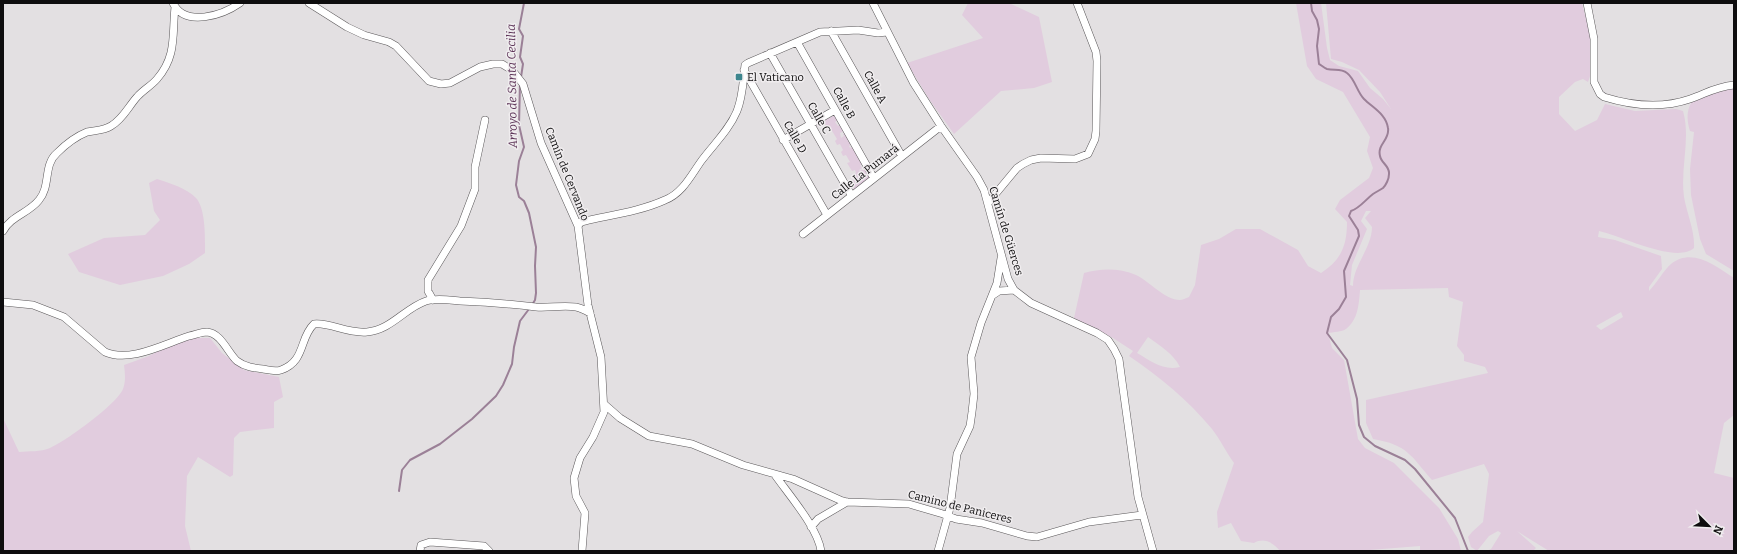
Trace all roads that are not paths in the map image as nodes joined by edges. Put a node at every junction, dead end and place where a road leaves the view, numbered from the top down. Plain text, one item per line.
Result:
1 (240, 3) edge
2 (309, 3) edge
3 (873, 3) edge
4 (1077, 3) edge
5 (1587, 3) edge
6 (174, 5) edge
7 (831, 31) junction
8 (887, 32) junction
9 (797, 42) junction
10 (770, 53) junction
11 (744, 70) junction
12 (1734, 85) edge
13 (836, 110) junction
14 (485, 120) dead end
15 (810, 124) junction
16 (941, 126) junction
17 (783, 140) junction
18 (900, 153) dead end
19 (872, 175) dead end
20 (850, 193) dead end
21 (988, 203) junction
22 (827, 215) junction
23 (578, 226) junction
24 (3, 231) edge
25 (803, 234) dead end
26 (1001, 258) junction
27 (1014, 290) junction
28 (993, 295) junction
29 (433, 300) junction
30 (3, 302) edge
31 (590, 313) junction
32 (604, 404) junction
33 (775, 475) junction
34 (847, 502) junction
35 (1142, 515) junction
36 (948, 516) junction
37 (811, 527) junction
38 (487, 549) edge
39 (420, 551) edge
40 (582, 551) edge
41 (821, 551) edge
42 (938, 551) edge
43 (1153, 551) edge

1 - 6 street
2 - 23 street, Camín de Cervando
3 - 8 street, Camín de Güerces
4 - 21 street
5 - 12 street
6 - 24 street
7 - 8 street
7 - 9 street
7 - 18 street, Calle A
8 - 16 street, Camín de Güerces
9 - 10 street
9 - 13 street, Calle B
10 - 11 street
10 - 15 street, Calle C
11 - 17 street, Calle D
11 - 23 street
13 - 15 street
13 - 19 street, Calle B
14 - 29 street
15 - 17 street
15 - 20 street, Calle C
16 - 21 street, Camín de Güerces
16 - 22 street, Calle La Pumará
17 - 22 street, Calle D
21 - 26 street, Camín de Güerces
22 - 25 street, Calle La Pumará
23 - 31 street, Camín de Cervando
26 - 27 street, Camín de Güerces
26 - 28 street
27 - 28 street
27 - 35 street, Camín de Güerces
28 - 36 street
29 - 30 street
29 - 31 street
31 - 32 street
32 - 33 street, Camino de Paniceres
32 - 40 street
33 - 34 street, Camino de Paniceres
33 - 37 street
34 - 36 street, Camino de Paniceres
34 - 37 street
35 - 36 street, Camino de Paniceres
35 - 43 street, Camín de Güerces
36 - 42 street
37 - 41 street
38 - 39 street

